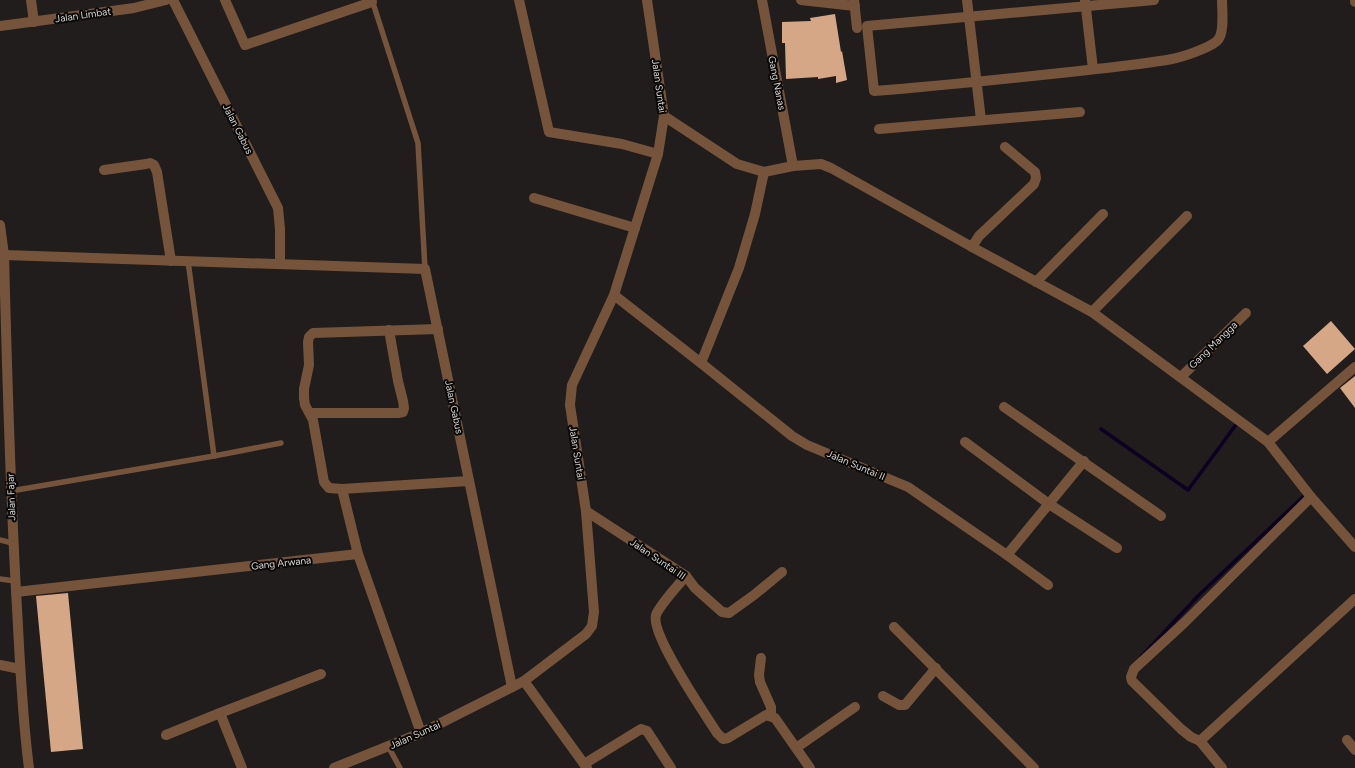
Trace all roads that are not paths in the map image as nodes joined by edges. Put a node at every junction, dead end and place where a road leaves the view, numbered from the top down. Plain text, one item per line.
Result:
1 (31, 0) edge
2 (166, 0) edge
3 (172, 0) edge
4 (225, 0) edge
5 (519, 0) edge
6 (647, 0) edge
7 (762, 0) edge
8 (801, 0) edge
9 (967, 0) edge
10 (1154, 0) edge
11 (1222, 0) edge
12 (372, 1) edge
13 (855, 3) edge
14 (1086, 3) edge
15 (133, 4) edge
16 (969, 16) junction
17 (34, 22) junction
18 (0, 26) edge
19 (857, 28) dead end
20 (1093, 69) junction
21 (976, 82) junction
22 (1080, 112) dead end
23 (664, 116) junction
24 (981, 120) junction
25 (879, 129) dead end
26 (1006, 147) dead end
27 (658, 154) junction
28 (793, 166) junction
29 (104, 170) dead end
30 (764, 172) junction
31 (534, 198) dead end
32 (1103, 214) dead end
33 (1187, 216) dead end
34 (0, 225) edge
35 (635, 228) junction
36 (972, 247) junction
37 (4, 255) junction
38 (171, 261) junction
39 (188, 261) junction
40 (280, 264) junction
41 (425, 269) junction
42 (1036, 282) junction
43 (3, 294) edge
44 (614, 295) junction
45 (1092, 312) junction
46 (1246, 313) dead end
47 (438, 329) junction
48 (389, 330) junction
49 (701, 363) junction
50 (1355, 367) edge
51 (1181, 376) junction
52 (1004, 407) dead end
53 (310, 413) junction
54 (965, 442) dead end
55 (1268, 442) junction
56 (281, 443) dead end
57 (214, 456) junction
58 (1084, 461) junction
59 (5, 470) edge
60 (469, 482) junction
61 (342, 489) junction
62 (11, 491) junction
63 (1311, 498) junction
64 (1049, 504) junction
65 (586, 511) junction
66 (1161, 516) dead end
67 (0, 540) edge
68 (12, 543) junction
69 (1355, 547) edge
70 (1117, 548) dead end
71 (358, 554) junction
72 (1007, 555) junction
73 (782, 572) dead end
74 (686, 576) junction
75 (0, 578) edge
76 (15, 581) junction
77 (1048, 585) dead end
78 (16, 592) junction
79 (1355, 599) edge
80 (894, 627) dead end
81 (761, 658) dead end
82 (0, 666) edge
83 (936, 668) junction
84 (20, 669) junction
85 (321, 674) dead end
86 (524, 681) junction
87 (512, 687) junction
88 (883, 696) dead end
89 (855, 706) dead end
90 (220, 714) junction
91 (771, 716) junction
92 (421, 733) junction
93 (166, 734) dead end
94 (1347, 740) dead end
95 (1200, 742) junction
96 (388, 746) junction
97 (796, 748) junction
98 (1355, 750) edge
99 (586, 766) edge
100 (29, 768) edge
101 (242, 768) edge
102 (334, 768) edge
103 (400, 768) edge
104 (671, 768) edge
105 (810, 768) edge
106 (1034, 768) edge
107 (1222, 768) edge

1 - 17 street
2 - 15 street, Jalan Limbat
3 - 40 street, Jalan Gabus
4 - 12 street
5 - 27 street
6 - 23 street, Jalan Suntai
7 - 28 street, Gang Nanas
8 - 13 street
9 - 16 street
10 - 14 street
11 - 20 street
12 - 41 lane
13 - 19 street
14 - 16 street
14 - 20 street
15 - 17 street, Jalan Limbat
16 - 21 street
16 - 21 street
17 - 18 street, Jalan Limbat
20 - 21 street
21 - 24 street
22 - 24 street
23 - 27 street, Jalan Suntai
23 - 30 street
24 - 25 street
26 - 36 street
27 - 35 street, Jalan Suntai
28 - 30 street
28 - 36 street
29 - 38 street
30 - 49 street
31 - 35 street
32 - 42 street
33 - 45 street
34 - 37 street, Jalan Fajar
35 - 44 street, Jalan Suntai
36 - 42 street
37 - 38 street
37 - 43 street, Jalan Fajar
38 - 39 street
39 - 40 street
39 - 57 lane
40 - 41 street
41 - 47 street, Jalan Gabus
42 - 45 street
43 - 59 street, Jalan Fajar
44 - 49 street, Jalan Suntai II
44 - 65 street, Jalan Suntai
45 - 51 street
46 - 51 street, Gang Mangga
47 - 48 street
47 - 60 street, Jalan Gabus
48 - 53 street
48 - 53 street
49 - 72 street, Jalan Suntai II
50 - 55 street
51 - 55 street
52 - 58 street
53 - 61 street
54 - 64 street
55 - 63 street
56 - 57 lane
57 - 62 lane
58 - 64 street
58 - 66 street
59 - 62 street, Jalan Fajar
60 - 61 street
60 - 87 street, Jalan Gabus
61 - 71 street
62 - 68 street, Jalan Fajar
63 - 69 street
63 - 95 street
64 - 70 street
64 - 72 street
65 - 74 street, Jalan Suntai III
65 - 86 street, Jalan Suntai
67 - 68 lane
68 - 76 street, Jalan Fajar
71 - 78 street, Gang Arwana
71 - 92 street
72 - 77 street, Jalan Suntai II
73 - 74 street, Jalan Suntai III
74 - 91 street
75 - 76 lane
76 - 78 street, Jalan Fajar
78 - 84 street, Jalan Fajar
79 - 95 street
80 - 83 street
81 - 91 street
82 - 84 street
83 - 88 street
83 - 106 street
84 - 100 street, Jalan Fajar
85 - 90 street
86 - 87 street, Jalan Suntai
86 - 99 street
87 - 92 street, Jalan Suntai
89 - 97 street
90 - 93 street
90 - 101 street
91 - 97 street
92 - 96 street, Jalan Suntai
94 - 98 street
95 - 107 street
96 - 102 street, Jalan Suntai
96 - 103 lane
97 - 105 street
99 - 104 street

